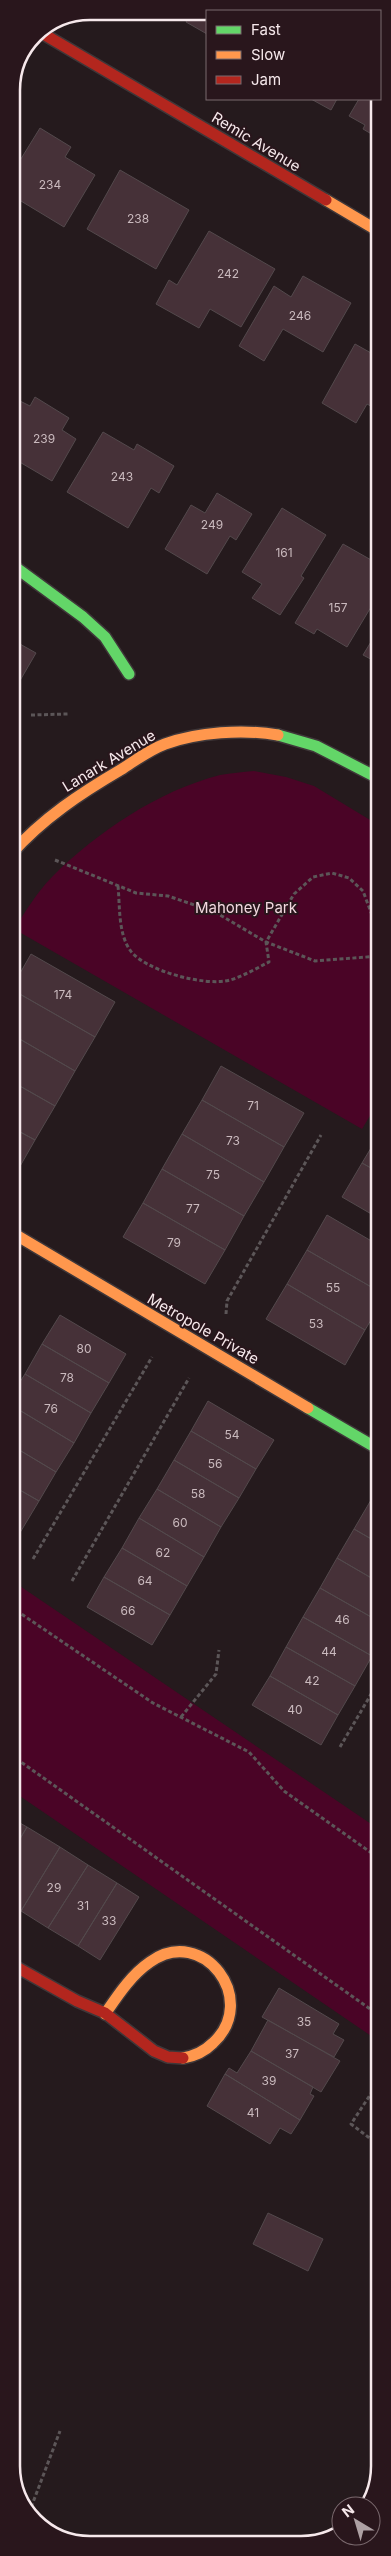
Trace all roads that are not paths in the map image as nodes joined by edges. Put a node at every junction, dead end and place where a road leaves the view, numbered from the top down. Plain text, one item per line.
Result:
1 (47, 36) edge
2 (371, 227) edge
3 (20, 571) edge
4 (129, 674) dead end
5 (371, 774) edge
6 (20, 846) edge
7 (20, 1237) edge
8 (371, 1445) edge
9 (20, 1969) edge
10 (105, 2014) junction

1 - 2 street, Remic Avenue
3 - 4 street
5 - 6 street, Lanark Avenue
7 - 8 street, Metropole Private
9 - 10 street
10 - 10 street

